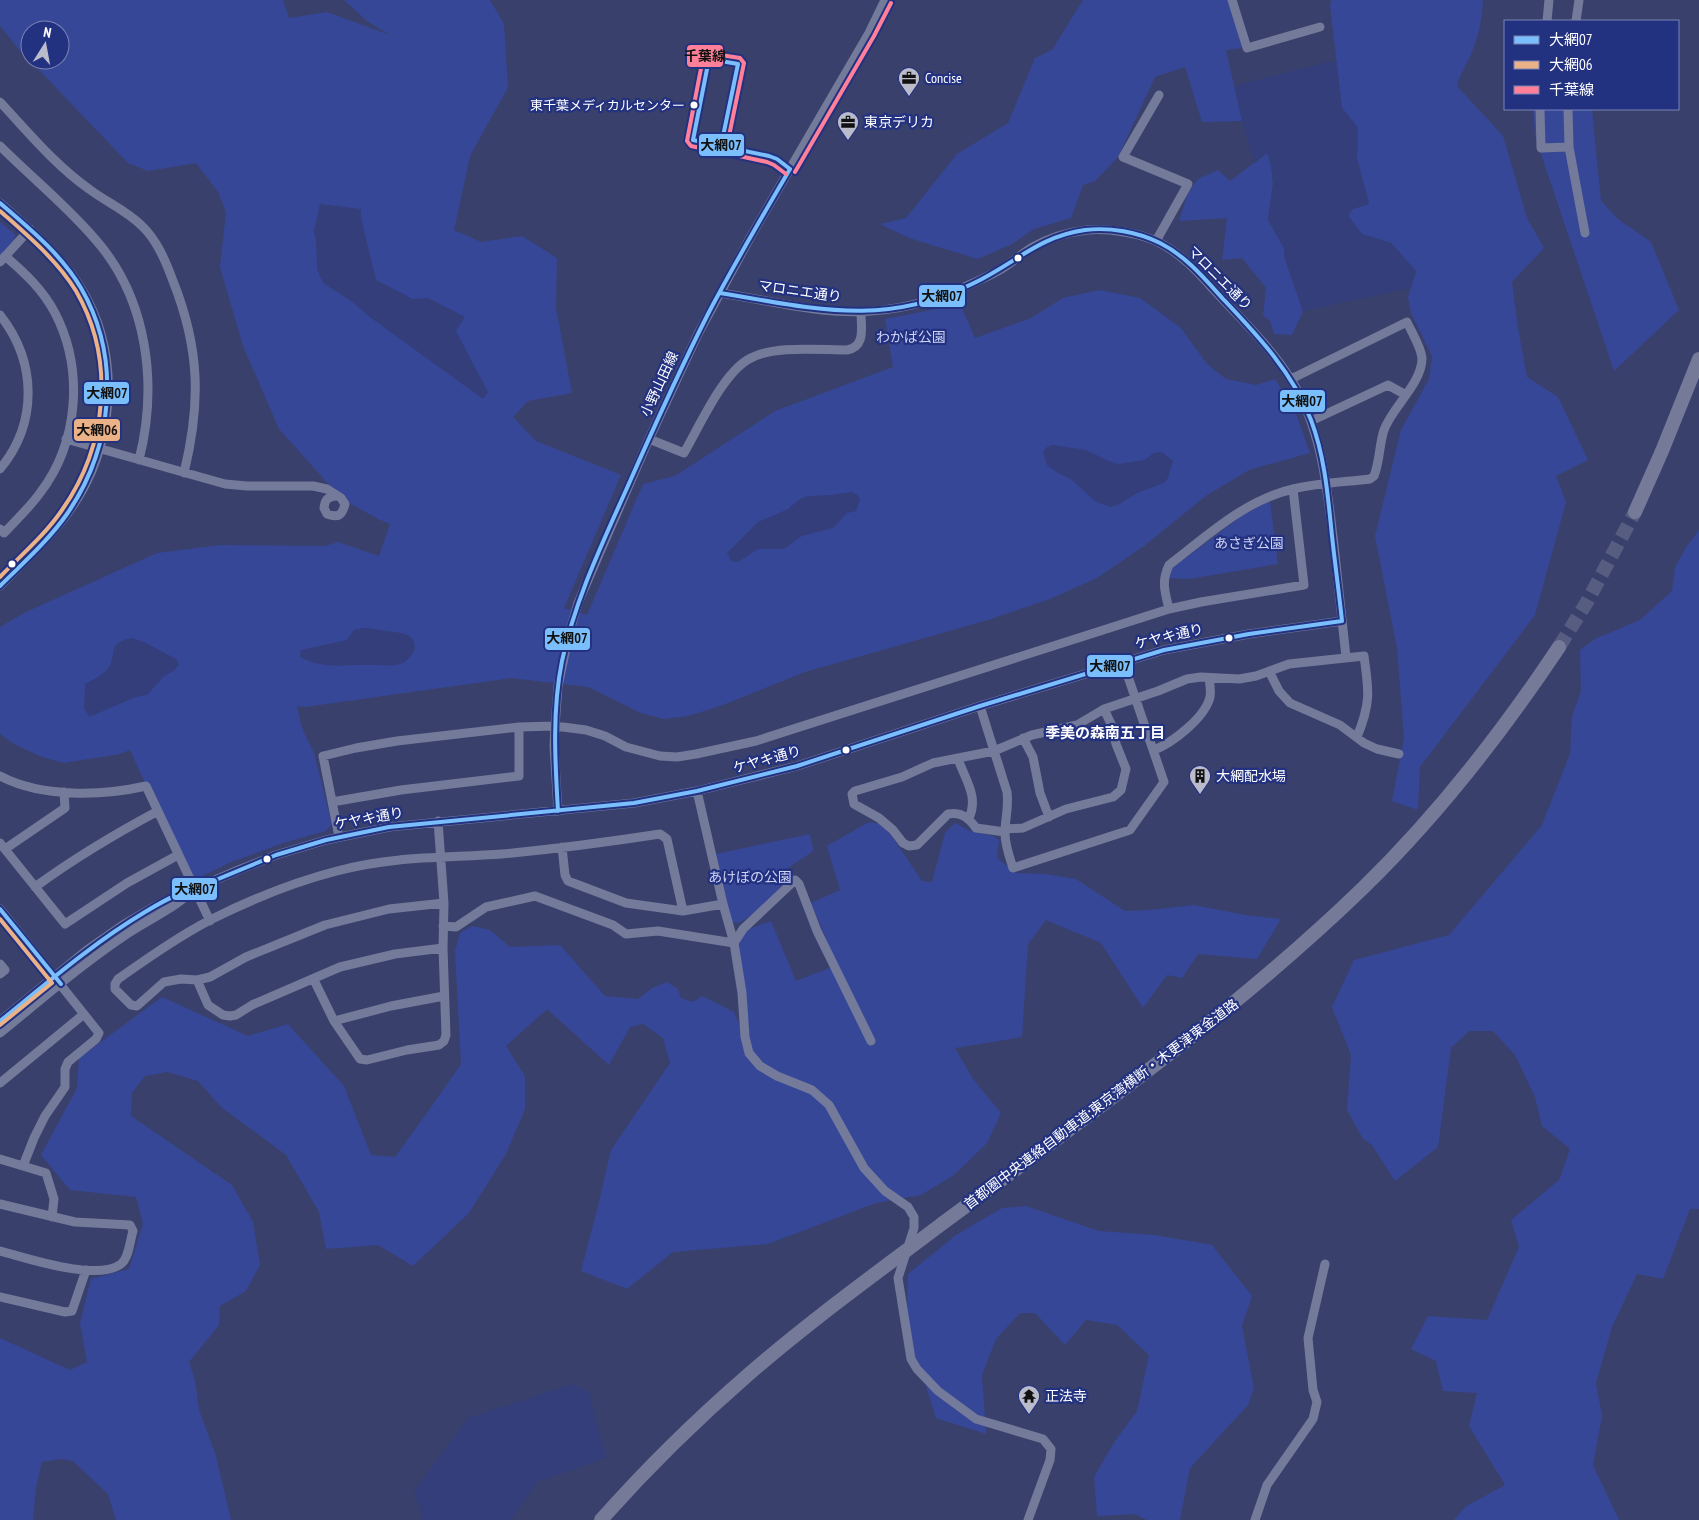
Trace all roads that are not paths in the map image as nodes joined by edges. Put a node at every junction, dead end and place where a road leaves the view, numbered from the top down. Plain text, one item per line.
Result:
1 (885, 0) edge
2 (1232, 0) edge
3 (1549, 0) edge
4 (1580, 0) edge
5 (1547, 20) edge
6 (1576, 20) edge
7 (1320, 27) dead end
8 (1159, 95) dead end
9 (0, 102) edge
10 (1540, 110) edge
11 (1568, 110) edge
12 (0, 146) edge
13 (1569, 147) junction
14 (0, 203) edge
15 (30, 230) junction
16 (1585, 234) dead end
17 (1156, 241) junction
18 (3, 259) edge
19 (720, 292) junction
20 (861, 312) junction
21 (0, 315) edge
22 (1699, 358) edge
23 (1291, 379) junction
24 (1406, 395) junction
25 (1311, 421) junction
26 (66, 439) junction
27 (648, 439) junction
28 (100, 449) junction
29 (139, 460) junction
30 (0, 469) edge
31 (184, 474) junction
32 (1327, 483) junction
33 (1294, 488) junction
34 (327, 489) junction
35 (336, 496) junction
36 (325, 500) junction
37 (1635, 512) tunnel mouth
38 (0, 529) edge
39 (0, 586) edge
40 (1169, 609) junction
41 (1342, 621) junction
42 (1559, 647) tunnel mouth
43 (1346, 657) junction
44 (1123, 662) junction
45 (1269, 671) junction
46 (1209, 678) junction
47 (1136, 698) junction
48 (980, 706) junction
49 (1104, 709) junction
50 (555, 726) junction
51 (519, 727) junction
52 (1357, 737) junction
53 (1023, 738) junction
54 (1154, 750) junction
55 (994, 751) junction
56 (1398, 754) dead end
57 (958, 759) junction
58 (0, 776) edge
59 (697, 790) junction
60 (64, 792) junction
61 (332, 802) junction
62 (558, 811) junction
63 (158, 812) junction
64 (1049, 817) junction
65 (969, 818) junction
66 (438, 821) junction
67 (1005, 831) junction
68 (339, 837) junction
69 (2, 846) edge
70 (562, 847) junction
71 (178, 855) junction
72 (441, 857) junction
73 (35, 887) junction
74 (194, 889) junction
75 (444, 904) junction
76 (722, 904) junction
77 (0, 909) edge
78 (683, 910) junction
79 (210, 921) junction
80 (443, 926) junction
81 (734, 943) junction
82 (442, 948) junction
83 (0, 964) edge
84 (0, 974) edge
85 (58, 980) junction
86 (197, 980) junction
87 (314, 980) junction
88 (444, 996) junction
89 (84, 1014) junction
90 (0, 1021) edge
91 (334, 1021) junction
92 (0, 1033) edge
93 (871, 1041) dead end
94 (0, 1082) edge
95 (0, 1159) edge
96 (23, 1166) junction
97 (0, 1204) edge
98 (52, 1217) junction
99 (0, 1251) edge
100 (1325, 1264) dead end
101 (86, 1270) junction
102 (0, 1297) edge
103 (601, 1520) edge
104 (1028, 1520) edge
105 (1255, 1520) edge

1 - 19 street, 小野山田線
2 - 7 street
3 - 5 street
4 - 6 street
8 - 17 street
9 - 31 street
10 - 13 street
11 - 13 street
12 - 29 street
13 - 16 street
14 - 15 street
15 - 18 street
15 - 28 street
17 - 20 street, マロニエ通り
17 - 23 street, マロニエ通り
18 - 26 street
19 - 20 street, マロニエ通り
19 - 27 street, 小野山田線
20 - 27 street
21 - 30 street
22 - 37 highway
23 - 24 street
23 - 25 street, マロニエ通り
24 - 25 street
24 - 32 street
25 - 32 street, マロニエ通り
26 - 28 street
26 - 38 street
27 - 50 street, 小野山田線
28 - 29 street
28 - 39 street
29 - 31 street
31 - 34 street
32 - 33 street
32 - 41 street, マロニエ通り
33 - 40 street
33 - 40 street
34 - 35 street
34 - 36 street
35 - 36 street
35 - 36 street
40 - 50 street
41 - 43 street, マロニエ通り
41 - 44 street, ケヤキ通り
42 - 103 highway, 首都圏中央連絡自動車道;東京湾横断・木更津東金道路, bridge
43 - 45 street
43 - 52 street
44 - 47 street
44 - 48 street, ケヤキ通り
45 - 46 street
45 - 52 street
46 - 47 street
46 - 54 street
47 - 49 street
47 - 54 street
48 - 55 street
48 - 59 street, ケヤキ通り
49 - 53 street
49 - 64 street
50 - 51 street
50 - 62 street, 小野山田線
51 - 61 street
51 - 61 street
52 - 56 street
53 - 55 street
53 - 64 street
54 - 67 street
55 - 57 street
55 - 67 street
57 - 65 street
57 - 65 street
58 - 60 street
59 - 62 street, ケヤキ通り
59 - 76 street
60 - 63 street
60 - 69 street
61 - 68 street
62 - 66 street, ケヤキ通り
63 - 71 street
63 - 73 street
64 - 67 street
65 - 67 street
66 - 68 street, ケヤキ通り
66 - 72 street
68 - 74 street, ケヤキ通り
69 - 73 street
70 - 72 street
70 - 78 street
70 - 78 street
71 - 73 street
71 - 74 street
72 - 75 street
72 - 79 street
74 - 79 street
74 - 85 street, ケヤキ通り
75 - 80 street
75 - 86 street
76 - 78 street
76 - 81 street
77 - 85 street
79 - 86 street
80 - 81 street
80 - 82 street
81 - 93 street
81 - 104 street
82 - 87 street
82 - 88 street
83 - 84 street
85 - 89 street
85 - 90 street
85 - 92 street
86 - 87 street
87 - 91 street
88 - 91 street
88 - 91 street
89 - 94 street
89 - 96 street
95 - 96 street
96 - 98 street
97 - 98 street
98 - 101 street
99 - 101 street
100 - 105 street
101 - 102 street

